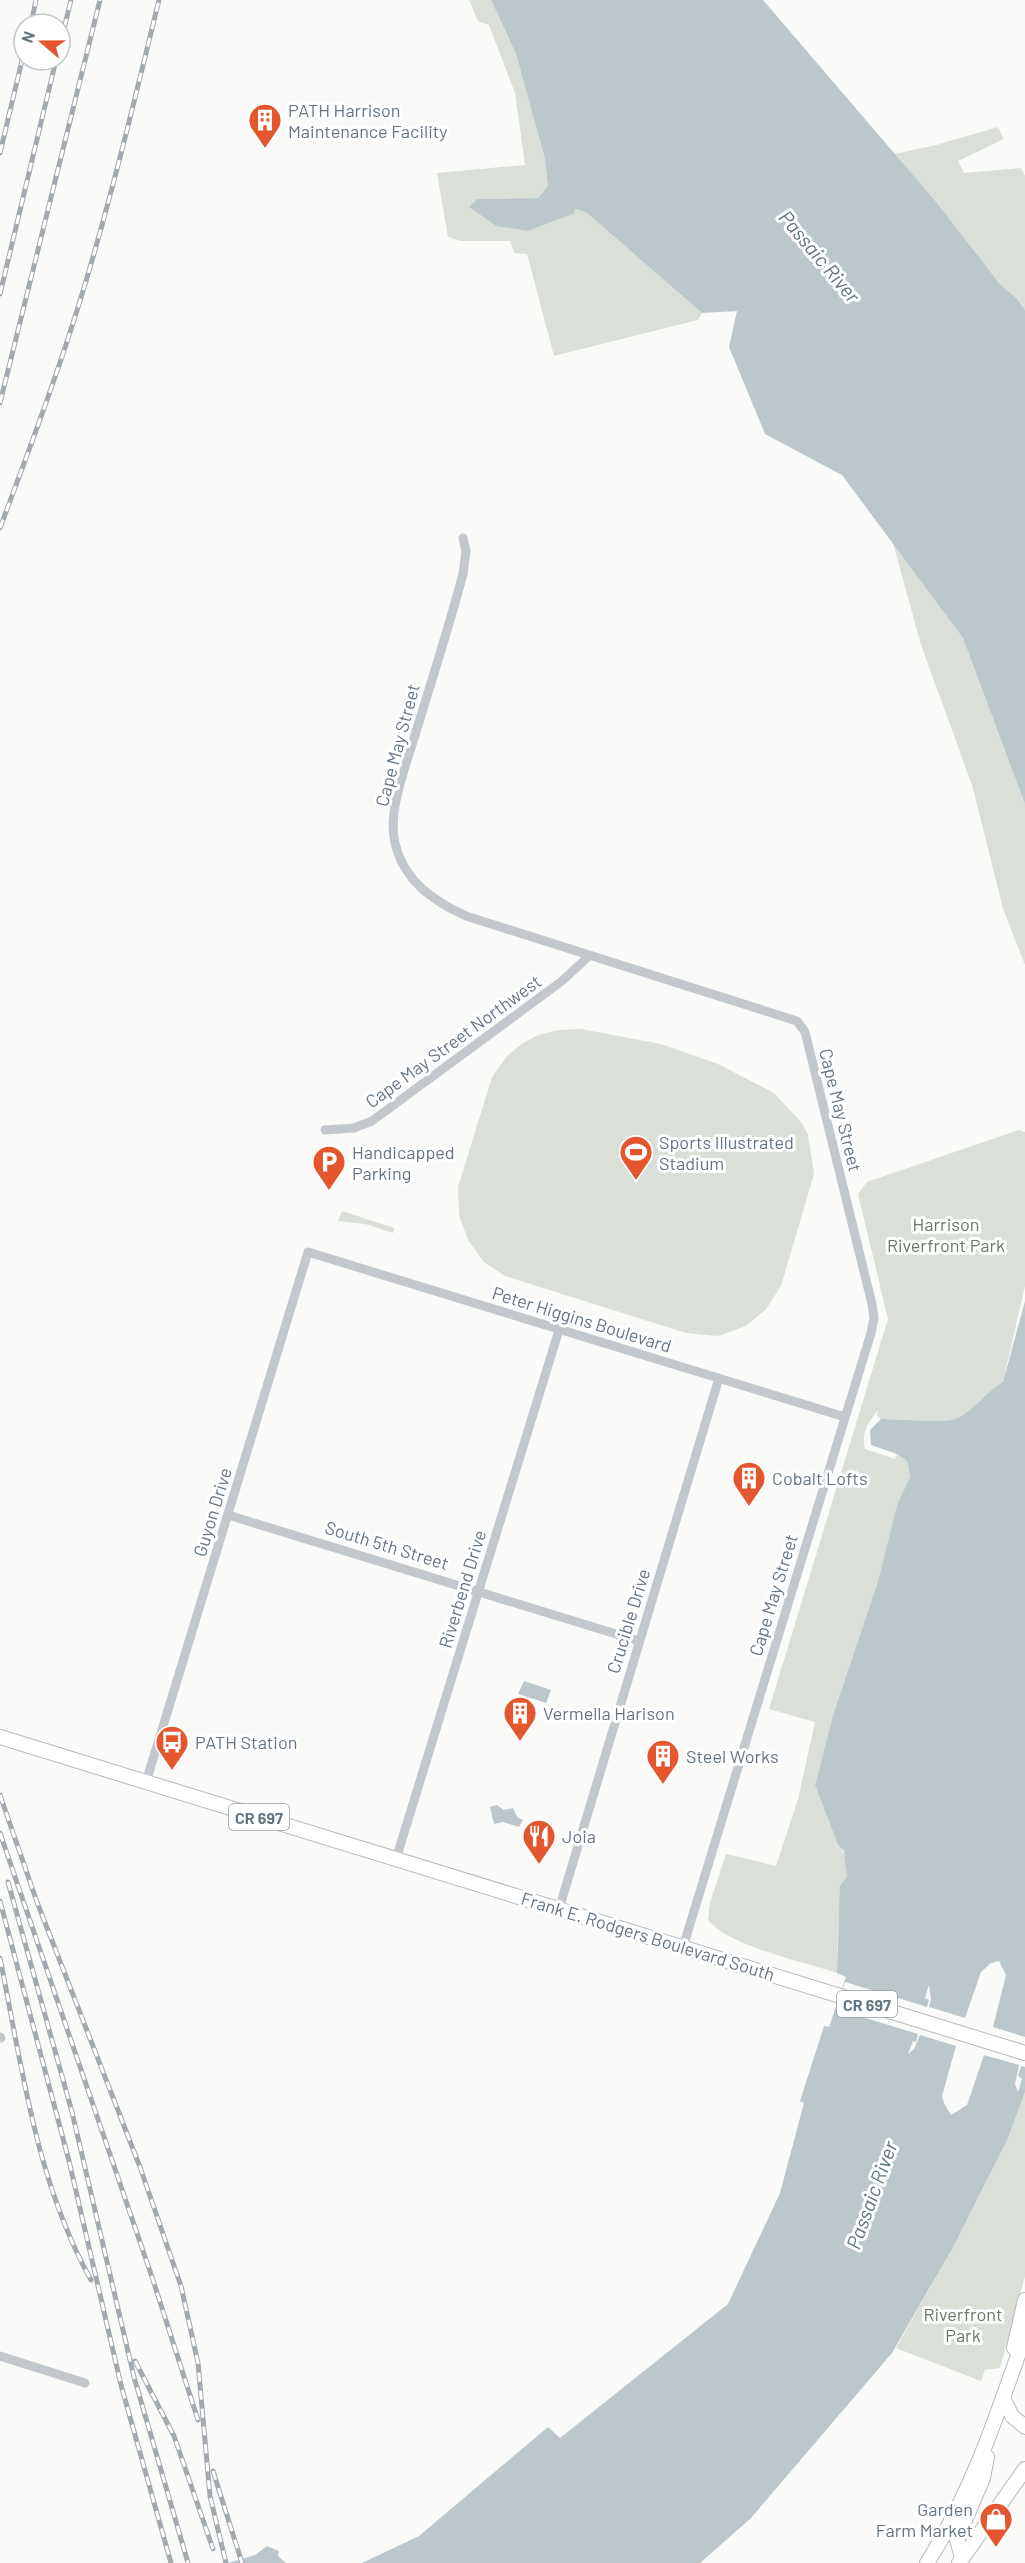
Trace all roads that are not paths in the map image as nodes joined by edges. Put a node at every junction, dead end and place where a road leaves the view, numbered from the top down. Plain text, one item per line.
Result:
1 (463, 538) dead end
2 (589, 956) junction
3 (325, 1130) dead end
4 (309, 1252) joint
5 (559, 1330) junction
6 (719, 1378) junction
7 (845, 1417) junction
8 (228, 1515) junction
9 (479, 1590) junction
10 (639, 1641) junction
11 (0, 1737) edge
12 (146, 1782) junction
13 (396, 1859) junction
14 (559, 1909) junction
15 (682, 1947) junction
16 (1025, 2053) edge
17 (1025, 2300) edge
18 (1025, 2335) edge
19 (0, 2356) edge
20 (1011, 2374) junction
21 (85, 2383) dead end
22 (1003, 2398) junction
23 (1025, 2427) edge
24 (990, 2437) junction
25 (1025, 2469) edge
26 (962, 2561) edge
27 (927, 2563) edge

1 - 2 street, Cape May Street
2 - 3 street, Cape May Street Northwest
2 - 7 street, Cape May Street
4 - 5 street, Peter Higgins Boulevard
4 - 8 street, Guyon Drive
5 - 6 street, Peter Higgins Boulevard
5 - 9 street, Riverbend Drive
6 - 7 street, Peter Higgins Boulevard
6 - 10 street, Crucible Drive
7 - 15 street, Cape May Street
8 - 9 street, South 5th Street
8 - 12 street, Guyon Drive
9 - 10 street, South 5th Street
9 - 13 street, Riverbend Drive
10 - 14 street, Crucible Drive
11 - 12 main road, CR 697
12 - 13 main road, CR 697
13 - 14 main road, Frank E. Rodgers Boulevard South / CR 697
14 - 15 main road, Frank E. Rodgers Boulevard South / CR 697
15 - 16 main road, Frank E. Rodgers Boulevard South / CR 697
17 - 20 main road
18 - 20 main road
19 - 21 street
20 - 22 main road
22 - 23 main road
22 - 24 main road
24 - 26 main road
24 - 27 main road
25 - 26 main road

